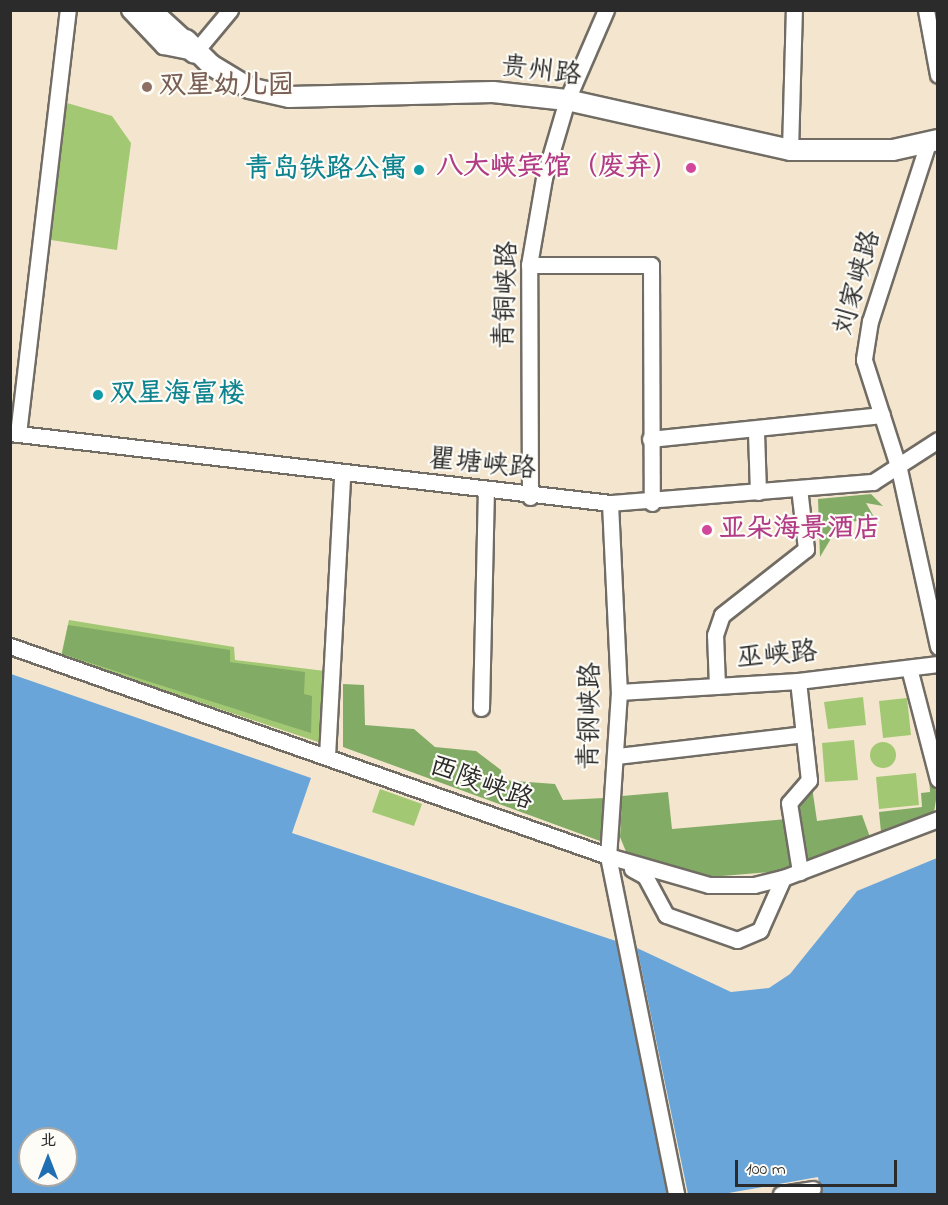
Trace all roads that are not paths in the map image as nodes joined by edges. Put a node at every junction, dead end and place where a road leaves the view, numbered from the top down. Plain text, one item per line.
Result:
1 (68, 10) edge
2 (129, 10) edge
3 (149, 10) edge
4 (165, 10) edge
5 (230, 10) edge
6 (606, 10) edge
7 (794, 10) edge
8 (926, 10) edge
9 (195, 52) junction
10 (938, 75) edge
11 (567, 100) junction
12 (933, 141) edge
13 (790, 150) junction
14 (528, 265) junction
15 (882, 415) junction
16 (756, 432) junction
17 (14, 433) edge
18 (650, 439) junction
19 (938, 440) edge
20 (899, 469) junction
21 (342, 475) junction
22 (799, 488) junction
23 (486, 492) junction
24 (758, 492) junction
25 (530, 496) junction
26 (610, 503) junction
27 (652, 503) junction
28 (10, 646) edge
29 (938, 647) edge
30 (938, 664) edge
31 (909, 668) junction
32 (798, 681) junction
33 (717, 686) junction
34 (619, 692) junction
35 (481, 708) dead end
36 (804, 734) junction
37 (327, 756) junction
38 (617, 756) junction
39 (938, 779) edge
40 (938, 819) edge
41 (608, 856) junction
42 (800, 872) junction
43 (783, 878) junction
44 (813, 1189) dead end
45 (676, 1194) edge
46 (781, 1194) edge

1 - 17 street
2 - 9 street
3 - 9 highway
4 - 9 main road, 贵州路
5 - 9 street
6 - 11 street, 青铜峡路
7 - 13 street
8 - 10 street
9 - 11 main road, 贵州路
11 - 13 main road, 贵州路
11 - 14 street, 青铜峡路
12 - 13 main road, 贵州路
12 - 15 street, 刘家峡路
14 - 18 street
14 - 25 street, 青铜峡路
15 - 16 street
15 - 20 street, 刘家峡路
16 - 18 street
16 - 24 street
17 - 21 street, 瞿塘峡路
18 - 27 street
19 - 20 street, 瞿塘峡路
20 - 22 street, 瞿塘峡路
20 - 29 street, 刘家峡路
21 - 23 street, 瞿塘峡路
21 - 37 street
22 - 24 street, 瞿塘峡路
22 - 33 street
23 - 25 street, 瞿塘峡路
23 - 35 street
24 - 27 street, 瞿塘峡路
25 - 26 street, 瞿塘峡路
26 - 27 street, 瞿塘峡路
26 - 34 street, 青钢峡路
28 - 37 street, 西陵峡路
30 - 31 street, 巫峡路
31 - 32 street, 巫峡路
31 - 39 street
32 - 33 street, 巫峡路
32 - 36 street
33 - 34 street, 巫峡路
34 - 38 street, 青钢峡路
36 - 38 street
36 - 42 street
37 - 41 street, 西陵峡路
38 - 41 street, 青钢峡路
40 - 42 street, 西陵峡路
41 - 43 street, 西陵峡路
41 - 43 street
41 - 45 street, 青钢峡路
42 - 43 street, 西陵峡路
44 - 46 street

